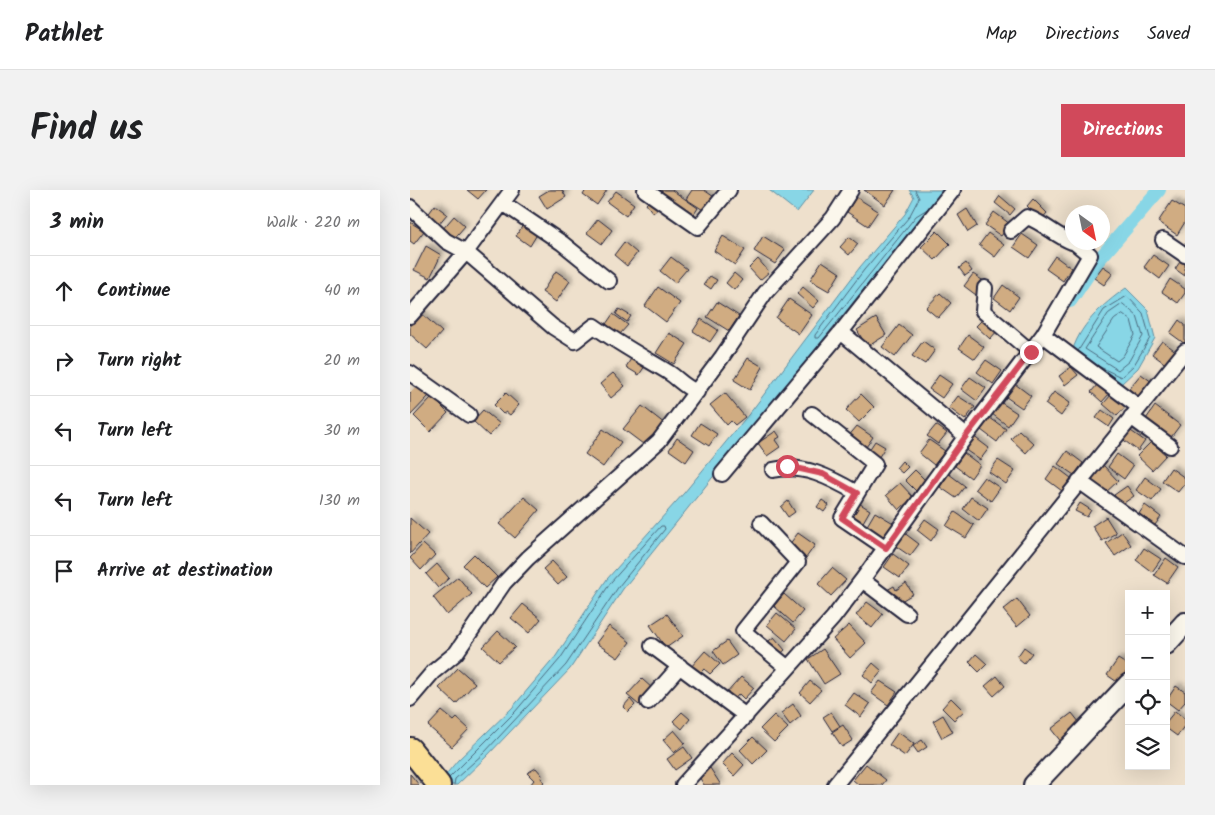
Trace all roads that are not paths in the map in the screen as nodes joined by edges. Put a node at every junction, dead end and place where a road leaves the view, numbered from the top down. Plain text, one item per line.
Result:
1 (512, 190) edge
2 (645, 190) edge
3 (729, 190) edge
4 (851, 190) edge
5 (952, 191) edge
6 (503, 202) junction
7 (410, 208) edge
8 (1011, 230) dead end
9 (1065, 239) edge
10 (1163, 240) dead end
11 (1084, 250) edge
12 (466, 252) junction
13 (1185, 255) edge
14 (609, 282) dead end
15 (985, 288) dead end
16 (410, 316) edge
17 (840, 332) junction
18 (1043, 335) junction
19 (1185, 351) edge
20 (1031, 352) junction
21 (410, 373) edge
22 (697, 392) junction
23 (1135, 412) junction
24 (812, 414) dead end
25 (469, 415) dead end
26 (966, 436) junction
27 (1170, 446) dead end
28 (773, 470) dead end
29 (722, 474) dead end
30 (1080, 481) junction
31 (857, 493) junction
32 (761, 523) dead end
33 (886, 548) junction
34 (1185, 558) edge
35 (862, 580) junction
36 (907, 614) dead end
37 (1185, 623) edge
38 (1170, 640) edge
39 (652, 646) dead end
40 (680, 666) junction
41 (788, 668) junction
42 (1125, 688) edge
43 (410, 699) edge
44 (648, 702) dead end
45 (746, 716) junction
46 (410, 749) edge
47 (435, 780) edge
48 (683, 785) edge
49 (834, 785) edge
50 (1034, 785) edge

1 - 6 street
2 - 3 street
4 - 22 street
5 - 17 street
6 - 12 street
6 - 14 street
7 - 12 street
8 - 9 street
10 - 13 street
11 - 18 street
12 - 16 street
12 - 22 street
15 - 20 street
17 - 26 street
17 - 29 street
18 - 20 street
18 - 23 street
19 - 23 street
20 - 26 street
21 - 25 street
22 - 43 street
23 - 27 street
23 - 30 street
24 - 31 street
26 - 33 street
28 - 31 street
30 - 34 street
30 - 49 street
31 - 33 street
32 - 41 street
33 - 35 street
35 - 36 street
35 - 41 street
37 - 38 main road
39 - 40 street
40 - 44 street
40 - 45 street
41 - 45 street
42 - 50 main road
45 - 48 street
46 - 47 main road

